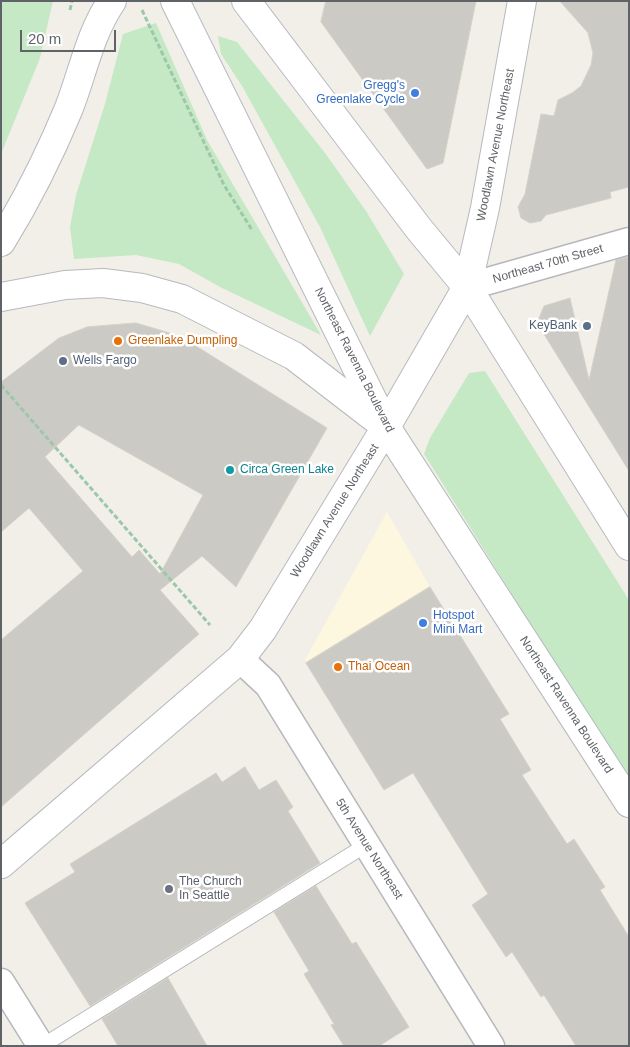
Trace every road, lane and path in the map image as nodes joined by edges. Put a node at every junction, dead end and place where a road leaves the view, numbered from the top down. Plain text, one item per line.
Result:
1 (112, 1) edge
2 (174, 1) edge
3 (246, 1) edge
4 (522, 1) edge
5 (71, 2) edge
6 (140, 7) dead end
7 (70, 9) dead end
8 (147, 22) dead end
9 (1, 242) edge
10 (629, 242) edge
11 (466, 286) junction
12 (1, 297) edge
13 (1, 385) edge
14 (386, 427) junction
15 (629, 546) edge
16 (210, 625) dead end
17 (240, 659) junction
18 (629, 803) edge
19 (366, 845) junction
20 (1, 864) edge
21 (1, 982) edge
22 (41, 1046) edge
23 (491, 1046) edge

1 - 9 main road
2 - 14 main road, Northeast Ravenna Boulevard
3 - 11 main road
4 - 11 main road, Woodlawn Avenue Northeast
5 - 7 path
6 - 8 path
10 - 11 street, Northeast 70th Street
11 - 14 main road, Woodlawn Avenue Northeast
11 - 15 main road
12 - 14 main road
13 - 16 path
14 - 17 main road, Woodlawn Avenue Northeast
14 - 18 main road, Northeast Ravenna Boulevard
17 - 19 street, 5th Avenue Northeast
17 - 20 main road, Woodlawn Avenue Northeast
19 - 22 lane
19 - 23 street, 5th Avenue Northeast
21 - 22 street

